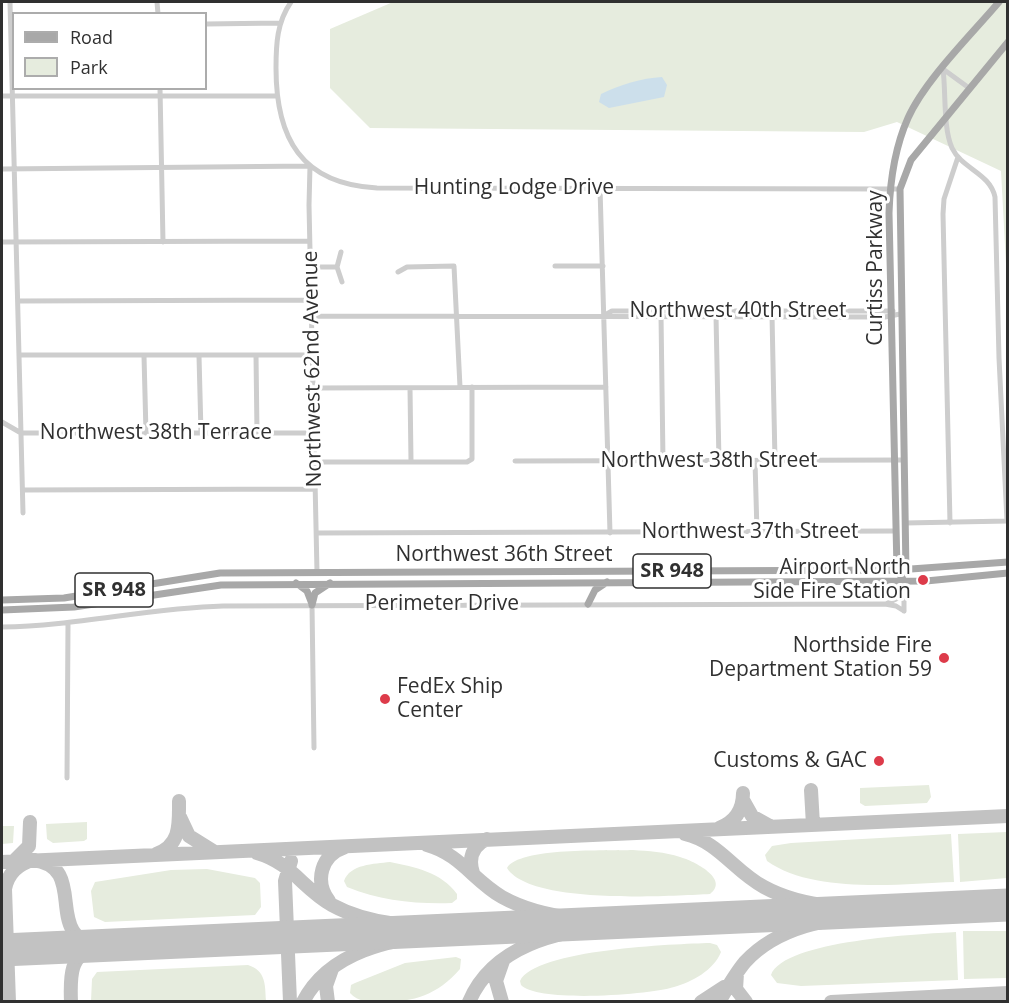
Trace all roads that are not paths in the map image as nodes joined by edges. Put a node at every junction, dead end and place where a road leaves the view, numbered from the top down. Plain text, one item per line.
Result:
1 (10, 2) edge
2 (291, 2) edge
3 (999, 2) edge
4 (12, 23) edge
5 (280, 23) junction
6 (207, 24) edge
7 (1008, 42) edge
8 (943, 69) junction
9 (969, 88) junction
10 (159, 90) edge
11 (2, 96) edge
12 (12, 96) junction
13 (160, 96) junction
14 (276, 96) junction
15 (948, 115) junction
16 (958, 157) junction
17 (310, 166) junction
18 (2, 169) edge
19 (14, 169) junction
20 (162, 169) junction
21 (600, 188) junction
22 (891, 188) junction
23 (900, 189) junction
24 (309, 241) junction
25 (2, 242) edge
26 (16, 242) junction
27 (163, 242) junction
28 (341, 252) dead end
29 (555, 266) dead end
30 (603, 266) junction
31 (310, 267) junction
32 (337, 267) junction
33 (398, 272) dead end
34 (342, 282) dead end
35 (310, 300) junction
36 (19, 301) junction
37 (661, 314) junction
38 (716, 314) junction
39 (772, 314) junction
40 (891, 314) junction
41 (900, 314) junction
42 (456, 315) junction
43 (605, 315) junction
44 (311, 316) junction
45 (20, 355) junction
46 (256, 355) junction
47 (312, 355) junction
48 (144, 356) junction
49 (199, 356) junction
50 (460, 387) junction
51 (472, 387) junction
52 (606, 387) junction
53 (313, 388) junction
54 (410, 388) junction
55 (2, 422) edge
56 (21, 433) junction
57 (146, 433) junction
58 (201, 433) junction
59 (257, 433) junction
60 (314, 433) junction
61 (895, 460) junction
62 (904, 460) junction
63 (411, 461) junction
64 (515, 461) dead end
65 (608, 461) junction
66 (663, 461) junction
67 (719, 461) junction
68 (755, 461) junction
69 (775, 461) junction
70 (315, 462) junction
71 (315, 489) junction
72 (23, 490) junction
73 (23, 513) dead end
74 (1007, 521) edge
75 (905, 523) junction
76 (950, 523) junction
77 (896, 531) junction
78 (610, 532) junction
79 (757, 532) junction
80 (317, 533) junction
81 (1008, 562) edge
82 (897, 570) junction
83 (906, 570) junction
84 (586, 571) junction
85 (681, 571) junction
86 (758, 571) junction
87 (317, 572) junction
88 (465, 572) junction
89 (1008, 573) edge
90 (199, 576) junction
91 (903, 581) junction
92 (465, 582) junction
93 (574, 582) junction
94 (599, 582) junction
95 (608, 582) junction
96 (667, 582) junction
97 (715, 582) junction
98 (766, 582) junction
99 (296, 583) junction
100 (330, 583) junction
101 (201, 586) junction
102 (903, 595) junction
103 (29, 599) junction
104 (2, 600) edge
105 (588, 604) junction
106 (885, 604) junction
107 (312, 605) junction
108 (2, 610) edge
109 (29, 610) junction
110 (68, 624) junction
111 (2, 627) edge
112 (314, 748) dead end
113 (68, 778) dead end

1 - 4 street
2 - 5 street, Hunting Lodge Drive
3 - 8 main road, Curtiss Parkway
4 - 12 street
5 - 6 street
5 - 14 street, Hunting Lodge Drive
7 - 9 main road, Curtiss Parkway
8 - 9 street
8 - 15 street
8 - 22 main road, Curtiss Parkway
9 - 15 main road, Curtiss Parkway
10 - 13 street
11 - 12 street
12 - 13 street
12 - 19 street
13 - 14 street
13 - 20 street
14 - 17 street, Hunting Lodge Drive
15 - 16 street
15 - 23 main road, Curtiss Parkway
16 - 74 street
16 - 76 street
17 - 20 street
17 - 21 street, Hunting Lodge Drive
17 - 24 street, Northwest 62nd Avenue
18 - 19 street
19 - 20 street
19 - 26 street
20 - 27 street
21 - 22 street, Hunting Lodge Drive
21 - 30 street
22 - 23 street, Hunting Lodge Drive
22 - 40 main road, Curtiss Parkway
23 - 41 main road, Curtiss Parkway
24 - 27 street
24 - 31 street, Northwest 62nd Avenue
25 - 26 street
26 - 27 street
26 - 36 street
28 - 32 street
29 - 30 street
30 - 43 street
31 - 32 street
31 - 35 street, Northwest 62nd Avenue
32 - 34 street
33 - 42 street
35 - 36 street
35 - 44 street, Northwest 62nd Avenue
36 - 45 street
37 - 38 street, Northwest 40th Street
37 - 43 street, Northwest 40th Street
37 - 66 street
38 - 39 street, Northwest 40th Street
38 - 67 street
39 - 40 street, Northwest 40th Street
39 - 69 street
40 - 41 street, Northwest 40th Street
40 - 61 main road, Curtiss Parkway
41 - 62 main road, Curtiss Parkway
42 - 43 street, Northwest 40th Street
42 - 44 street, Northwest 40th Street
42 - 50 street
43 - 52 street
44 - 47 street, Northwest 62nd Avenue
45 - 48 street
45 - 56 street
46 - 47 street
46 - 49 street
46 - 59 street
47 - 53 street, Northwest 62nd Avenue
48 - 49 street
48 - 57 street
49 - 58 street
50 - 51 street
50 - 54 street
51 - 52 street
51 - 63 street
52 - 65 street
53 - 54 street
53 - 60 street, Northwest 62nd Avenue
54 - 63 street
55 - 56 street, Northwest 38th Terrace
56 - 57 street, Northwest 38th Terrace
56 - 72 street
57 - 58 street, Northwest 38th Terrace
58 - 59 street, Northwest 38th Terrace
59 - 60 street, Northwest 38th Terrace
60 - 70 street, Northwest 62nd Avenue
61 - 62 street, Northwest 38th Street
61 - 69 street, Northwest 38th Street
61 - 77 main road, Curtiss Parkway
62 - 75 main road, Curtiss Parkway
63 - 70 street
64 - 65 street, Northwest 38th Street
65 - 66 street, Northwest 38th Street
65 - 78 street
66 - 67 street, Northwest 38th Street
67 - 68 street, Northwest 38th Street
68 - 69 street, Northwest 38th Street
68 - 79 street
70 - 71 street, Northwest 62nd Avenue
71 - 72 street
71 - 80 street, Northwest 62nd Avenue
72 - 73 street
74 - 76 street
75 - 76 street
75 - 83 main road, Curtiss Parkway
77 - 79 street, Northwest 37th Street
77 - 82 main road, Curtiss Parkway
78 - 79 street, Northwest 37th Street
78 - 80 street, Northwest 37th Street
80 - 87 street, Northwest 62nd Avenue
81 - 83 main road, Northwest 36th Street / SR 948
82 - 83 main road, Northwest 36th Street / SR 948
82 - 86 main road, Northwest 36th Street / SR 948
82 - 91 main road
83 - 91 main road, Curtiss Parkway
84 - 85 main road, Northwest 36th Street / SR 948
84 - 88 main road, Northwest 36th Street / SR 948
84 - 93 main road
84 - 94 main road
85 - 86 main road, Northwest 36th Street / SR 948
85 - 96 main road
86 - 97 main road
86 - 98 main road
87 - 88 main road, Northwest 36th Street / SR 948
87 - 90 main road, Northwest 36th Street / SR 948
88 - 92 main road
89 - 91 main road, Northwest 36th Street / SR 948
90 - 101 main road
90 - 103 main road, Northwest 36th Street / SR 948
91 - 98 main road, Northwest 36th Street / SR 948
91 - 102 street
92 - 93 main road, Northwest 36th Street / SR 948
92 - 100 main road, Northwest 36th Street / SR 948
93 - 94 main road, Northwest 36th Street / SR 948
94 - 95 main road, Northwest 36th Street / SR 948
95 - 96 main road, Northwest 36th Street / SR 948
95 - 105 main road
96 - 97 main road, Northwest 36th Street / SR 948
97 - 98 main road, Northwest 36th Street / SR 948
99 - 100 main road, Northwest 36th Street / SR 948
99 - 101 main road, Northwest 36th Street / SR 948
99 - 107 main road
100 - 107 main road
101 - 109 main road, Northwest 36th Street / SR 948
102 - 106 street, Perimeter Drive
102 - 106 street, Perimeter Drive
103 - 104 main road, Northwest 36th Street / SR 948
103 - 109 main road
105 - 106 street, Perimeter Drive
105 - 107 street, Perimeter Drive
107 - 110 street, Perimeter Drive
107 - 112 street
108 - 109 main road, Northwest 36th Street / SR 948
110 - 111 street, Perimeter Drive
110 - 113 street

